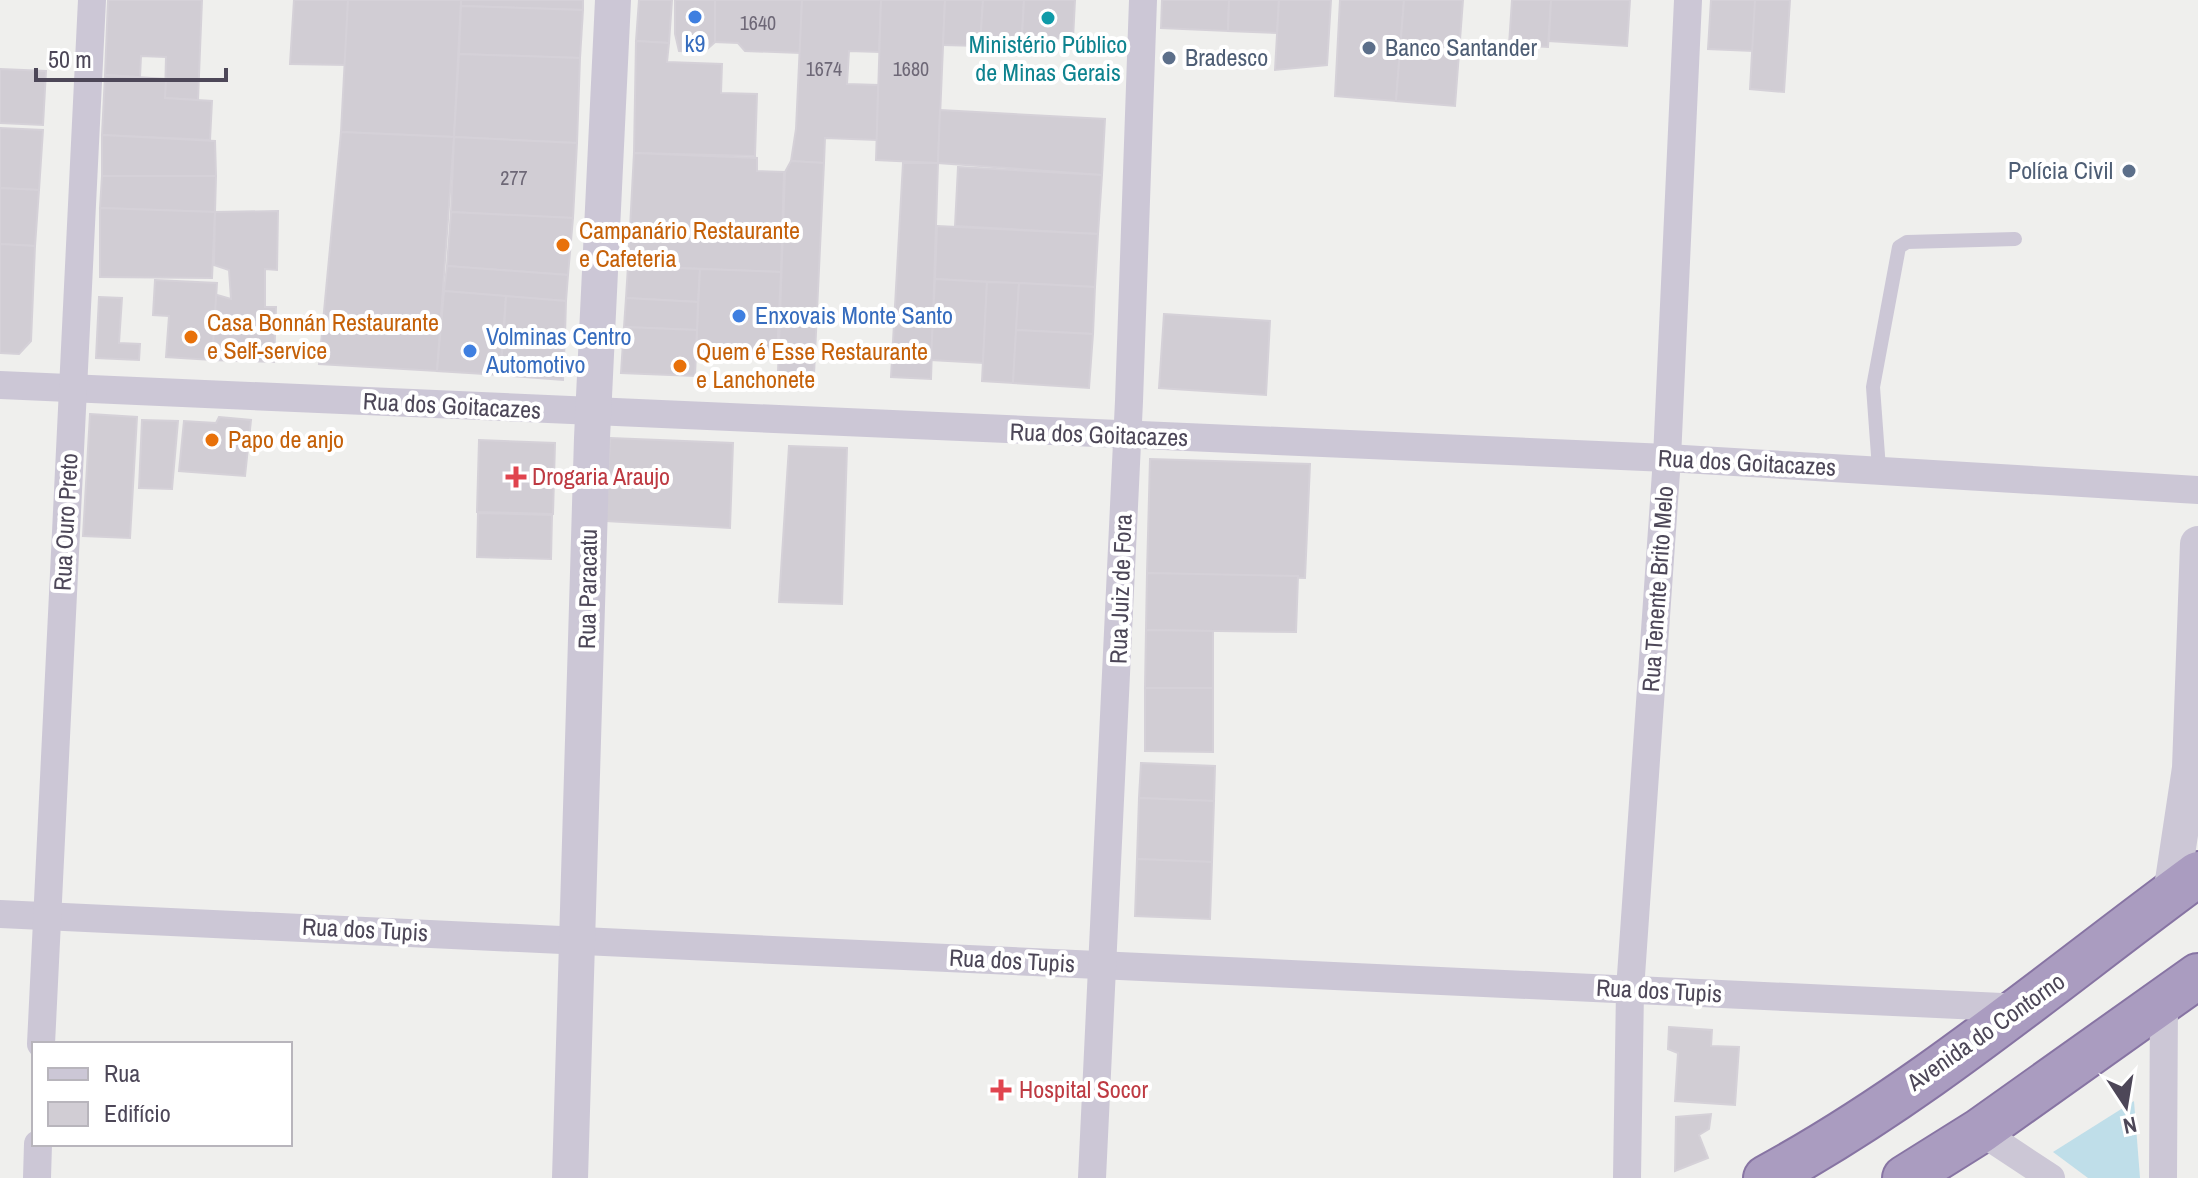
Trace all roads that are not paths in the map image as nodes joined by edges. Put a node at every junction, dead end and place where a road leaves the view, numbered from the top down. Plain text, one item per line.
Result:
1 (92, 0) edge
2 (613, 0) edge
3 (1143, 0) edge
4 (1688, 0) edge
5 (2015, 239) dead end
6 (0, 385) edge
7 (73, 388) junction
8 (593, 413) junction
9 (1127, 435) junction
10 (1667, 458) junction
11 (1879, 469) junction
12 (2198, 490) edge
13 (2198, 544) edge
14 (2194, 776) edge
15 (2185, 884) edge
16 (0, 914) edge
17 (46, 916) junction
18 (579, 940) junction
19 (1105, 965) junction
20 (2181, 988) edge
21 (1630, 990) junction
22 (2024, 1008) junction
23 (41, 1042) edge
24 (1980, 1131) junction
25 (38, 1146) edge
26 (37, 1178) edge
27 (570, 1178) edge
28 (1092, 1178) edge
29 (1627, 1178) edge
30 (1766, 1178) edge
31 (1905, 1178) edge
32 (2051, 1178) edge
33 (2163, 1178) edge

1 - 7 street, Rua Ouro Preto
2 - 8 street, Rua Paracatu
3 - 9 street, Rua Juiz de Fora
4 - 10 street, Rua Tenente Brito Melo
5 - 11 lane
6 - 7 street, Rua dos Goitacazes
7 - 8 street, Rua dos Goitacazes
7 - 17 street, Rua Ouro Preto
8 - 9 street, Rua dos Goitacazes
8 - 18 street, Rua Paracatu
9 - 10 street, Rua dos Goitacazes
9 - 19 street, Rua Juiz de Fora
10 - 11 street, Rua dos Goitacazes
10 - 21 street, Rua Tenente Brito Melo
11 - 12 street, Rua dos Goitacazes
13 - 14 street
14 - 15 street
15 - 22 highway, Avenida do Contorno
16 - 17 street, Rua dos Tupis
17 - 18 street, Rua dos Tupis
17 - 23 street, Rua Ouro Preto
18 - 19 street, Rua dos Tupis
18 - 27 street, Rua Paracatu
19 - 21 street, Rua dos Tupis
19 - 28 street, Rua Juiz de Fora
20 - 24 highway
20 - 33 street
21 - 22 street, Rua dos Tupis
21 - 29 street, Rua Tenente Brito Melo
22 - 30 highway, Avenida do Contorno
24 - 31 highway
24 - 32 street
25 - 26 street

